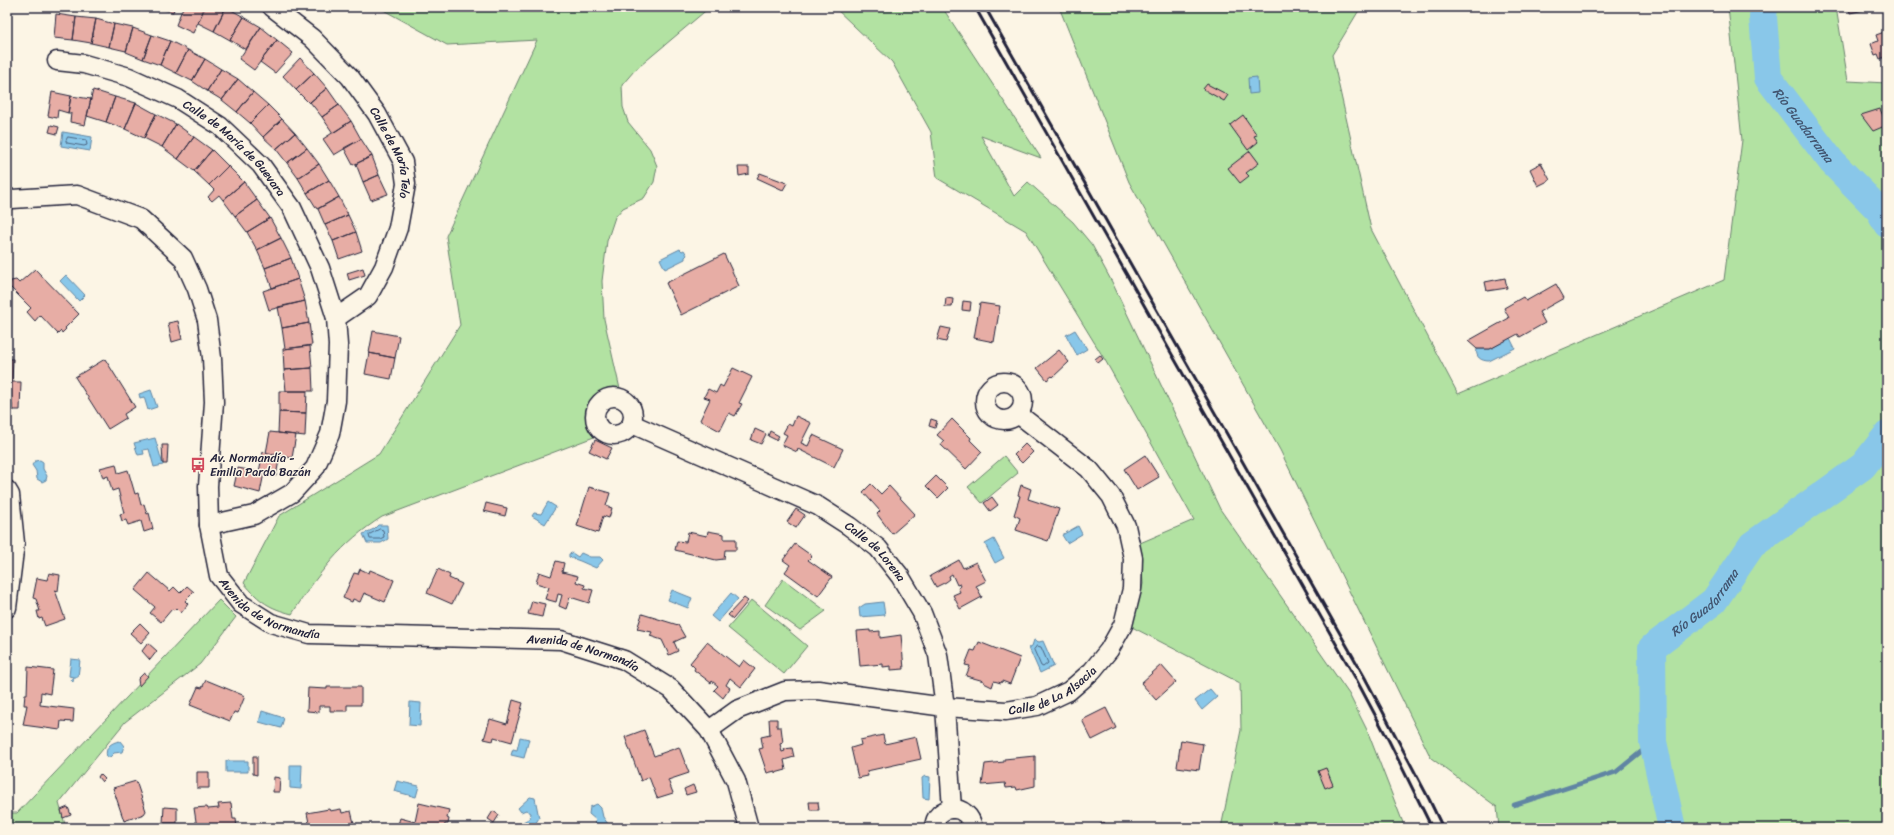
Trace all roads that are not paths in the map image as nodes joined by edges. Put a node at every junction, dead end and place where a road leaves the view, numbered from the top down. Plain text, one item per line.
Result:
1 (272, 7) edge
2 (57, 61) dead end
3 (7, 200) edge
4 (336, 318) junction
5 (1018, 414) dead end
6 (632, 424) dead end
7 (7, 490) edge
8 (209, 524) junction
9 (7, 608) edge
10 (945, 707) junction
11 (709, 730) junction
12 (952, 808) junction
13 (749, 828) edge
14 (934, 828) edge
15 (973, 828) edge

1 - 4 street, Calle de María Telo
2 - 4 street, Calle de María de Guevara
3 - 8 street, Avenida de Normandía
4 - 8 street, Calle de María de Guevara
5 - 10 street, Calle de La Alsacia
6 - 10 street, Calle de Lorena
7 - 9 street
8 - 11 street, Avenida de Normandía
10 - 11 street, Calle de La Alsacia
10 - 12 street, Calle de Lorena
11 - 13 street, Avenida de Normandía
12 - 14 street
12 - 15 street

